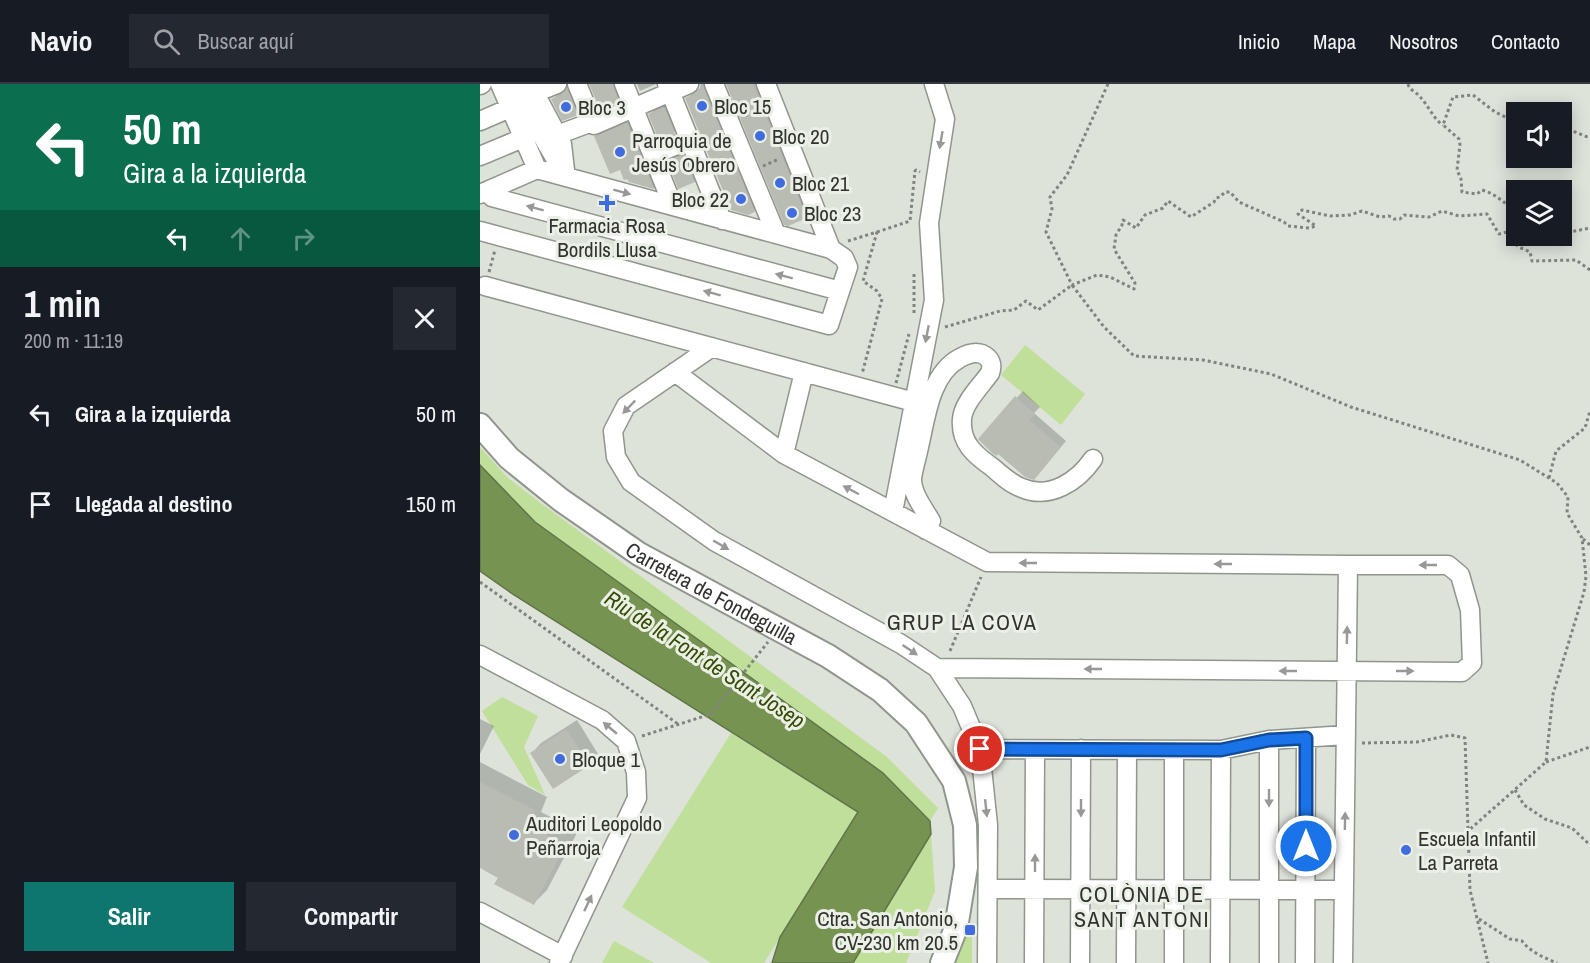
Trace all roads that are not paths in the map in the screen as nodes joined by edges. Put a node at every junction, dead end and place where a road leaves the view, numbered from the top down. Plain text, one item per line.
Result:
1 (500, 84) edge
2 (512, 84) edge
3 (557, 84) edge
4 (577, 84) edge
5 (624, 84) edge
6 (689, 84) edge
7 (714, 84) edge
8 (766, 84) edge
9 (934, 84) edge
10 (668, 88) edge
11 (533, 89) edge
12 (510, 108) junction
13 (633, 108) junction
14 (480, 121) edge
15 (592, 122) junction
16 (557, 135) junction
17 (523, 138) junction
18 (689, 140) junction
19 (652, 155) junction
20 (480, 156) edge
21 (537, 170) junction
22 (566, 177) junction
23 (484, 192) edge
24 (673, 206) junction
25 (722, 219) junction
26 (480, 231) edge
27 (776, 234) junction
28 (831, 249) junction
29 (485, 286) road end
30 (840, 291) junction
31 (712, 347) junction
32 (675, 372) junction
33 (804, 372) junction
34 (914, 402) junction
35 (480, 425) edge
36 (784, 454) junction
37 (1093, 459) dead end
38 (893, 512) junction
39 (926, 530) junction
40 (1348, 565) junction
41 (480, 655) edge
42 (937, 668) junction
43 (1347, 671) junction
44 (1306, 738) junction
45 (1346, 739) junction
46 (1269, 740) junction
47 (980, 749) junction
48 (1081, 749) junction
49 (1035, 750) junction
50 (1127, 750) junction
51 (1174, 750) junction
52 (1221, 750) junction
53 (939, 760) junction
54 (988, 889) junction
55 (1035, 889) junction
56 (1080, 889) junction
57 (1126, 889) junction
58 (1220, 889) junction
59 (1174, 890) junction
60 (1269, 890) junction
61 (1306, 890) junction
62 (1344, 890) junction
63 (480, 912) edge
64 (561, 959) edge
65 (927, 963) edge
66 (942, 963) edge
67 (987, 963) edge
68 (1034, 963) edge
69 (1080, 963) edge
70 (1126, 963) edge
71 (1174, 963) edge
72 (1220, 963) edge
73 (1269, 963) edge
74 (1305, 963) edge
75 (1343, 963) edge

1 - 12 street
2 - 22 street
3 - 11 street
4 - 15 street
5 - 13 street
6 - 10 street
7 - 27 street
8 - 28 street
9 -> 34 street
10 - 13 street
10 - 18 street
11 - 16 street
12 - 14 street
12 - 17 street
13 - 15 street
13 - 19 street
15 - 16 street
16 - 22 street
17 - 20 street
17 - 21 street
18 - 19 street
18 - 25 street
19 - 24 street
21 - 22 street
21 - 23 street
22 -> 24 street
30 -> 23 street
24 - 25 street
25 - 27 street
30 -> 26 street
27 - 28 street
28 - 30 street
29 - 31 street
31 - 32 street
31 - 33 street
32 - 36 street
32 -> 42 street
33 - 34 street
33 - 36 street
34 - 38 street
35 - 53 main road, Carretera de Fondeguilla
38 -> 36 street
37 - 39 street
38 - 39 street
40 -> 39 street
43 -> 40 street
43 -> 40 street
64 -> 41 street
43 -> 42 street
42 - 47 street
43 - 45 street
44 - 45 street
44 - 46 street
44 - 61 street
62 -> 45 street
46 - 52 street
46 -> 60 street
47 - 49 street
47 -> 54 street
48 - 49 street
48 - 50 street
48 -> 56 street
55 -> 49 street
50 - 51 street
50 - 57 street
51 - 52 street
51 - 59 street
52 - 58 street
53 - 65 main road, Carretera de Fondeguilla
53 - 66 main road, Carretera de Fondeguilla
54 - 55 street
54 - 67 street
55 - 56 street
55 - 68 street
56 - 57 street
56 - 69 street
57 - 59 street
57 - 70 street
58 - 59 street
58 - 60 street
58 - 72 street
59 - 71 street
60 - 61 street
60 - 73 street
61 - 62 street
61 - 74 street
62 - 75 street
63 - 64 street

